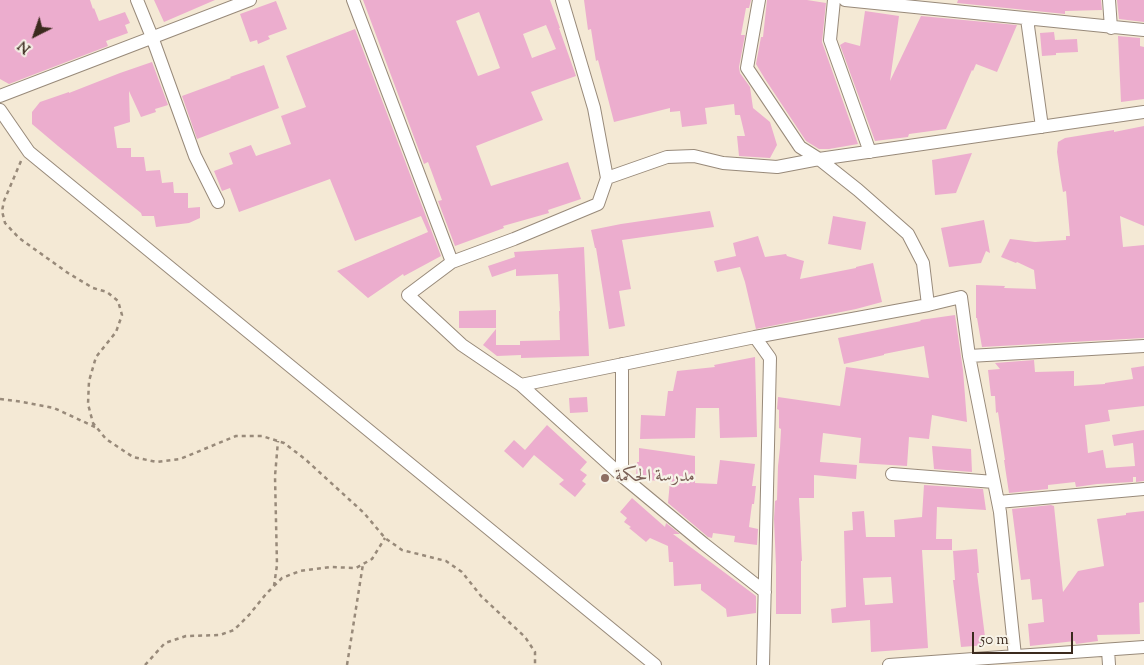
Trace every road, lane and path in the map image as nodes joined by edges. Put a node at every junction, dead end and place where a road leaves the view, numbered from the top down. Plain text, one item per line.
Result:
1 (137, 0) edge
2 (250, 0) edge
3 (355, 0) edge
4 (562, 0) edge
5 (759, 0) edge
6 (834, 0) edge
7 (845, 0) edge
8 (1109, 0) edge
9 (1027, 19) junction
10 (1111, 28) junction
11 (1144, 30) edge
12 (152, 37) junction
13 (0, 96) edge
14 (0, 110) edge
15 (1144, 112) edge
16 (1042, 127) junction
17 (26, 148) junction
18 (870, 152) junction
19 (819, 159) junction
20 (607, 178) junction
21 (218, 202) dead end
22 (452, 262) junction
23 (928, 305) junction
24 (755, 337) junction
25 (1144, 346) edge
26 (969, 356) junction
27 (622, 364) junction
28 (521, 385) junction
29 (0, 399) edge
30 (97, 428) junction
31 (278, 441) junction
32 (892, 474) dead end
33 (622, 476) junction
34 (994, 482) junction
35 (1144, 489) edge
36 (998, 502) junction
37 (385, 538) junction
38 (363, 564) junction
39 (274, 587) junction
40 (765, 592) junction
41 (1144, 648) edge
42 (1108, 650) junction
43 (1015, 656) junction
44 (145, 665) edge
45 (346, 665) edge
46 (534, 665) edge
47 (655, 665) edge
48 (763, 665) edge
49 (889, 665) edge
50 (1109, 665) edge

1 - 12 street
2 - 12 street
3 - 22 street
4 - 20 street
5 - 19 street
6 - 18 street
7 - 9 street
8 - 10 street
9 - 10 street
9 - 16 street
10 - 11 street
12 - 13 street
12 - 21 street
14 - 17 street
15 - 16 street
16 - 18 street
17 - 30 path
17 - 47 street
18 - 19 street
19 - 20 street
19 - 23 street
20 - 22 street
22 - 28 street
23 - 24 street
23 - 26 street
24 - 27 street
24 - 40 street
25 - 26 street
26 - 34 street
27 - 28 street
27 - 33 street
28 - 33 street
29 - 30 path
30 - 31 path
31 - 37 path
31 - 39 path
32 - 34 street
33 - 40 street
34 - 36 street
35 - 36 street
36 - 43 street
37 - 38 path
37 - 46 path
38 - 39 path
38 - 45 path
39 - 44 path
40 - 48 street
41 - 42 street
42 - 43 street
42 - 50 street
43 - 49 street

